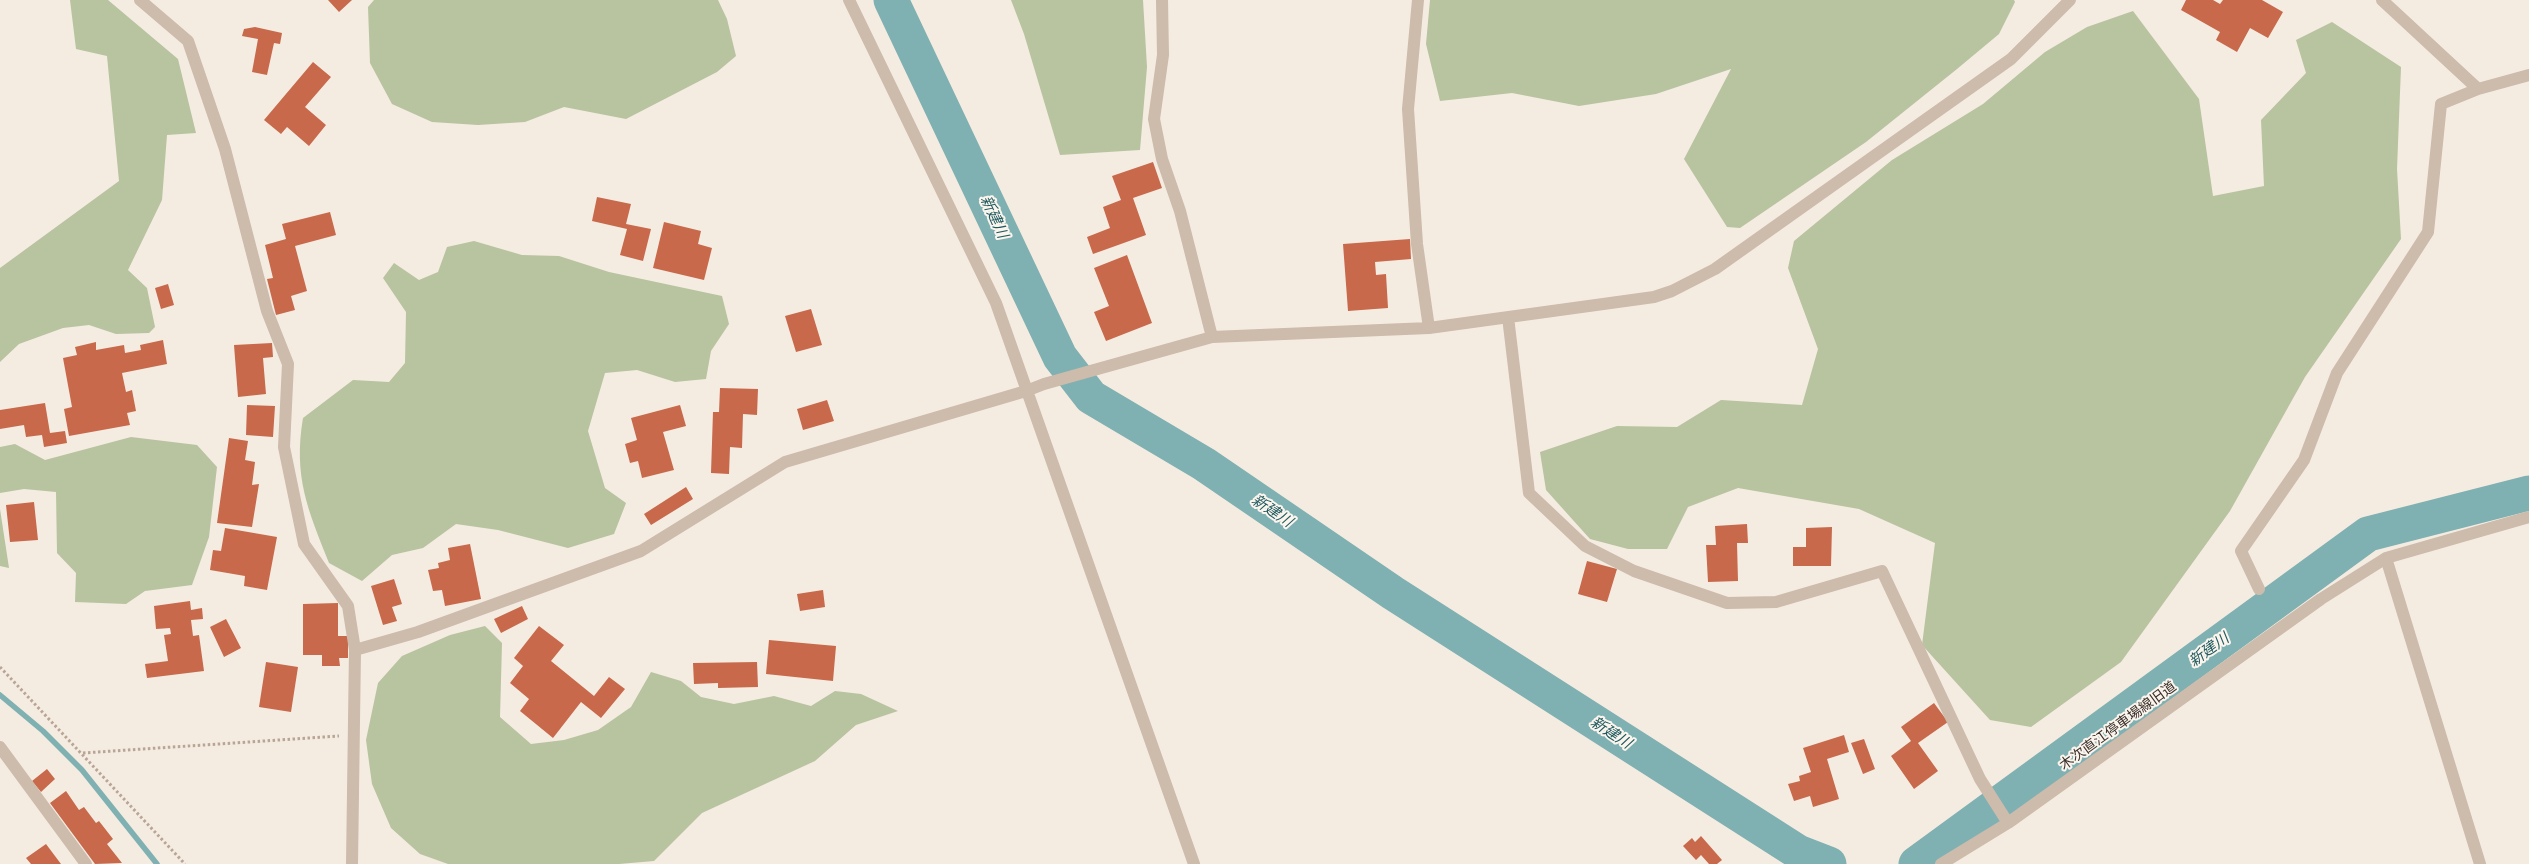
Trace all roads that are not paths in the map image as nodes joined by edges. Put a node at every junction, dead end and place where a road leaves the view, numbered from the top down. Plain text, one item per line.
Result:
1 (140, 0) edge
2 (850, 0) edge
3 (1162, 0) edge
4 (1418, 0) edge
5 (2070, 0) edge
6 (2382, 0) edge
7 (2529, 75) edge
8 (2478, 88) junction
9 (1508, 317) junction
10 (1429, 328) junction
11 (1212, 337) junction
12 (1026, 391) junction
13 (2529, 517) edge
14 (2386, 558) junction
15 (2259, 589) dead end
16 (355, 650) junction
17 (0, 747) edge
18 (2008, 823) junction
19 (86, 864) edge
20 (352, 864) edge
21 (1194, 864) edge
22 (1941, 864) edge
23 (2480, 864) edge

1 - 16 street
2 - 12 street
3 - 11 street
4 - 10 street
5 - 9 street
6 - 8 street
7 - 8 street
8 - 15 street
9 - 10 street
9 - 18 street
10 - 11 street
11 - 12 street
12 - 16 street
12 - 21 street
13 - 14 street, 木次直江停車場線旧道
14 - 18 street, 木次直江停車場線旧道
14 - 23 street
16 - 20 street
17 - 19 street
18 - 22 street, 木次直江停車場線旧道

